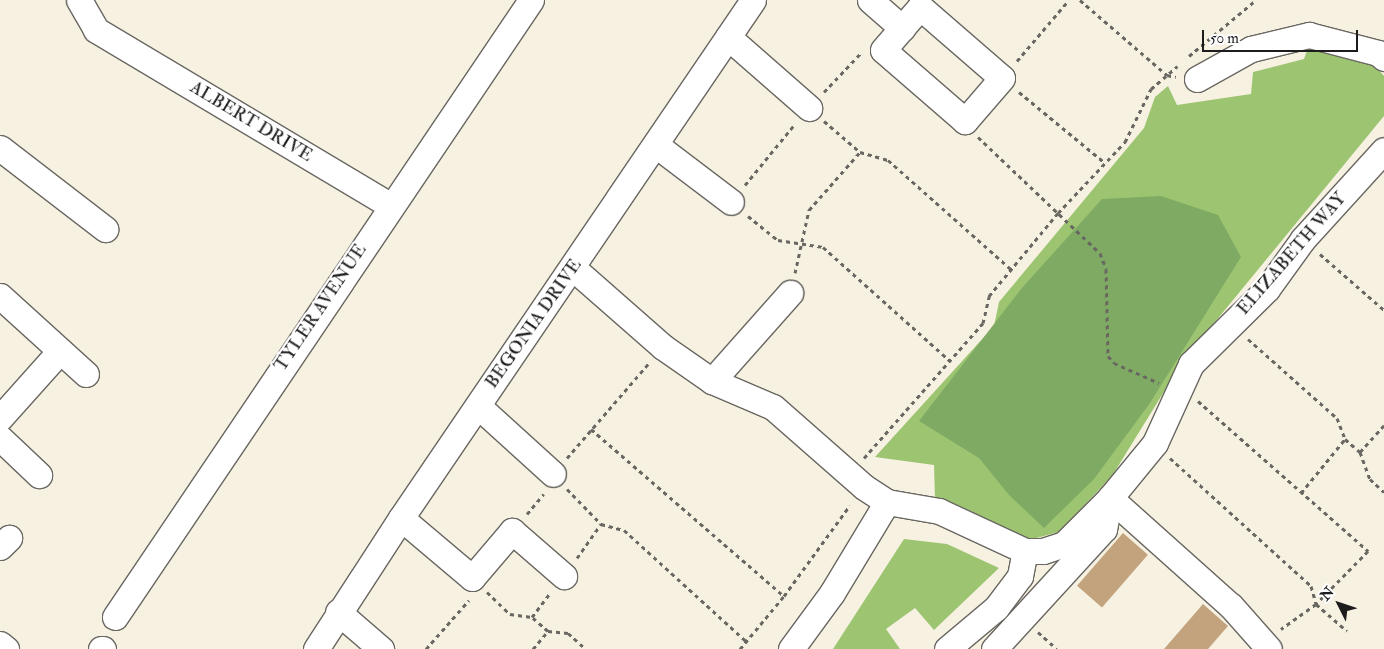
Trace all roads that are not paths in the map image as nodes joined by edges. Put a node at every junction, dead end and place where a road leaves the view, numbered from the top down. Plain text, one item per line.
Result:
1 (79, 0) edge
2 (531, 0) edge
3 (753, 0) edge
4 (870, 0) edge
5 (902, 28) junction
6 (728, 37) junction
7 (1384, 58) edge
8 (1197, 80) dead end
9 (809, 108) road end
10 (656, 145) junction
11 (0, 148) edge
12 (1384, 150) edge
13 (731, 202) road end
14 (389, 205) junction
15 (105, 229) dead end
16 (573, 268) junction
17 (790, 293) road end
18 (0, 296) edge
19 (60, 351) junction
20 (86, 374) dead end
21 (712, 381) junction
22 (478, 406) junction
23 (0, 418) edge
24 (0, 438) edge
25 (39, 475) dead end
26 (555, 476) road end
27 (1110, 498) junction
28 (887, 502) junction
29 (401, 518) junction
30 (1026, 551) junction
31 (564, 576) dead end
32 (338, 612) junction
33 (115, 617) dead end
34 (0, 644) edge
35 (1262, 647) edge
36 (6, 649) edge
37 (316, 649) edge
38 (381, 649) edge
39 (791, 649) edge
40 (947, 649) edge
41 (994, 649) edge

1 - 14 street, ALBERT DRIVE
2 - 14 street, TYLER AVENUE
3 - 6 street, BEGONIA DRIVE
4 - 5 street
5 - 5 street
6 - 9 street
6 - 10 street, BEGONIA DRIVE
7 - 8 street
10 - 13 street
10 - 16 street, BEGONIA DRIVE
11 - 15 street
12 - 27 street, ELIZABETH WAY
14 - 33 street, TYLER AVENUE
16 - 21 street
16 - 22 street, BEGONIA DRIVE
17 - 21 street
18 - 19 street
19 - 20 street
19 - 23 street
21 - 28 street
22 - 26 street
22 - 29 street, BEGONIA DRIVE
24 - 25 street
27 - 30 street, ELIZABETH WAY
27 - 35 street
27 - 41 street
28 - 30 street
28 - 39 street
29 - 31 street
29 - 32 street, BEGONIA DRIVE
30 - 40 street
32 - 37 street, BEGONIA DRIVE
32 - 38 street
34 - 36 street

